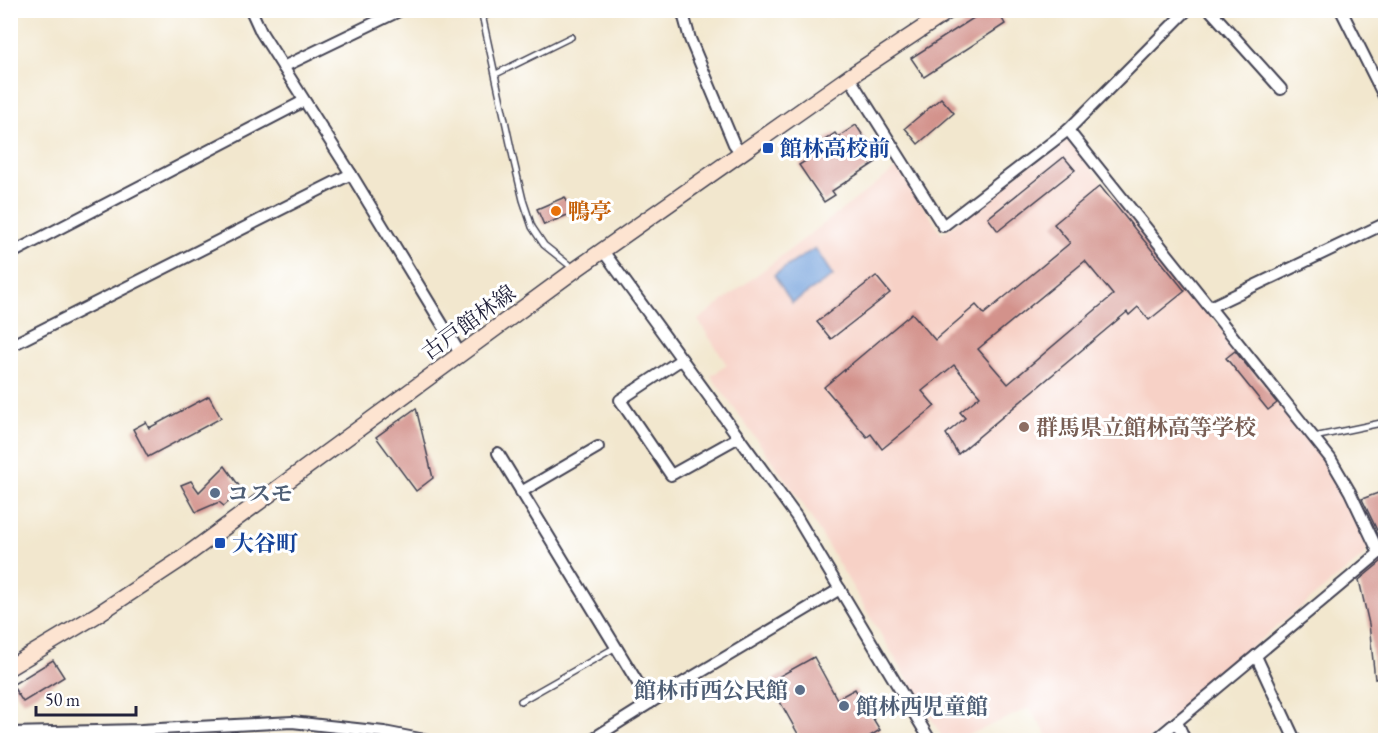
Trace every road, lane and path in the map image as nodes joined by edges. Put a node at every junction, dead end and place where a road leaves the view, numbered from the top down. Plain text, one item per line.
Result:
1 (251, 10) edge
2 (401, 10) edge
3 (496, 10) edge
4 (682, 10) edge
5 (950, 10) edge
6 (1187, 10) edge
7 (1210, 10) edge
8 (1341, 10) edge
9 (482, 14) edge
10 (572, 37) dead end
11 (283, 67) junction
12 (496, 74) junction
13 (849, 77) junction
14 (1281, 89) dead end
15 (1386, 100) edge
16 (304, 101) junction
17 (1068, 130) junction
18 (741, 153) junction
19 (351, 174) junction
20 (1386, 224) edge
21 (603, 251) junction
22 (10, 254) edge
23 (576, 270) junction
24 (1210, 307) junction
25 (10, 346) edge
26 (461, 355) junction
27 (682, 358) junction
28 (1386, 422) edge
29 (739, 437) junction
30 (1313, 437) junction
31 (598, 447) dead end
32 (498, 453) dead end
33 (520, 492) junction
34 (1382, 553) edge
35 (840, 589) junction
36 (616, 647) junction
37 (1256, 656) junction
38 (10, 667) edge
39 (521, 701) dead end
40 (650, 703) junction
41 (1177, 722) junction
42 (141, 730) junction
43 (10, 733) edge
44 (409, 739) edge
45 (148, 741) edge
46 (425, 741) edge
47 (591, 741) edge
48 (930, 741) edge
49 (1155, 741) edge
50 (1185, 741) edge
51 (1295, 741) edge

1 - 11 street
2 - 11 street
3 - 9 lane
4 - 18 street
5 - 13 main road, 古戸館林線
6 - 17 street
7 - 14 street
8 - 15 street
9 - 12 lane
10 - 12 lane
11 - 16 street
12 - 23 lane
13 - 17 street
13 - 18 main road, 古戸館林線
16 - 19 street
16 - 22 street
17 - 24 street
18 - 21 main road, 古戸館林線
19 - 25 street
19 - 26 street
20 - 24 street
21 - 23 main road, 古戸館林線
21 - 27 street
23 - 26 main road, 古戸館林線
24 - 30 street
26 - 38 main road, 古戸館林線
27 - 29 street
27 - 29 street
28 - 30 lane
29 - 35 street
30 - 34 street
31 - 33 street
32 - 33 street
33 - 36 street
34 - 37 street
35 - 40 street
35 - 48 street
36 - 39 lane
36 - 40 street
37 - 41 street
37 - 51 street
40 - 47 street
41 - 49 street
41 - 50 street
42 - 43 street
42 - 44 street
42 - 45 street
44 - 46 street

